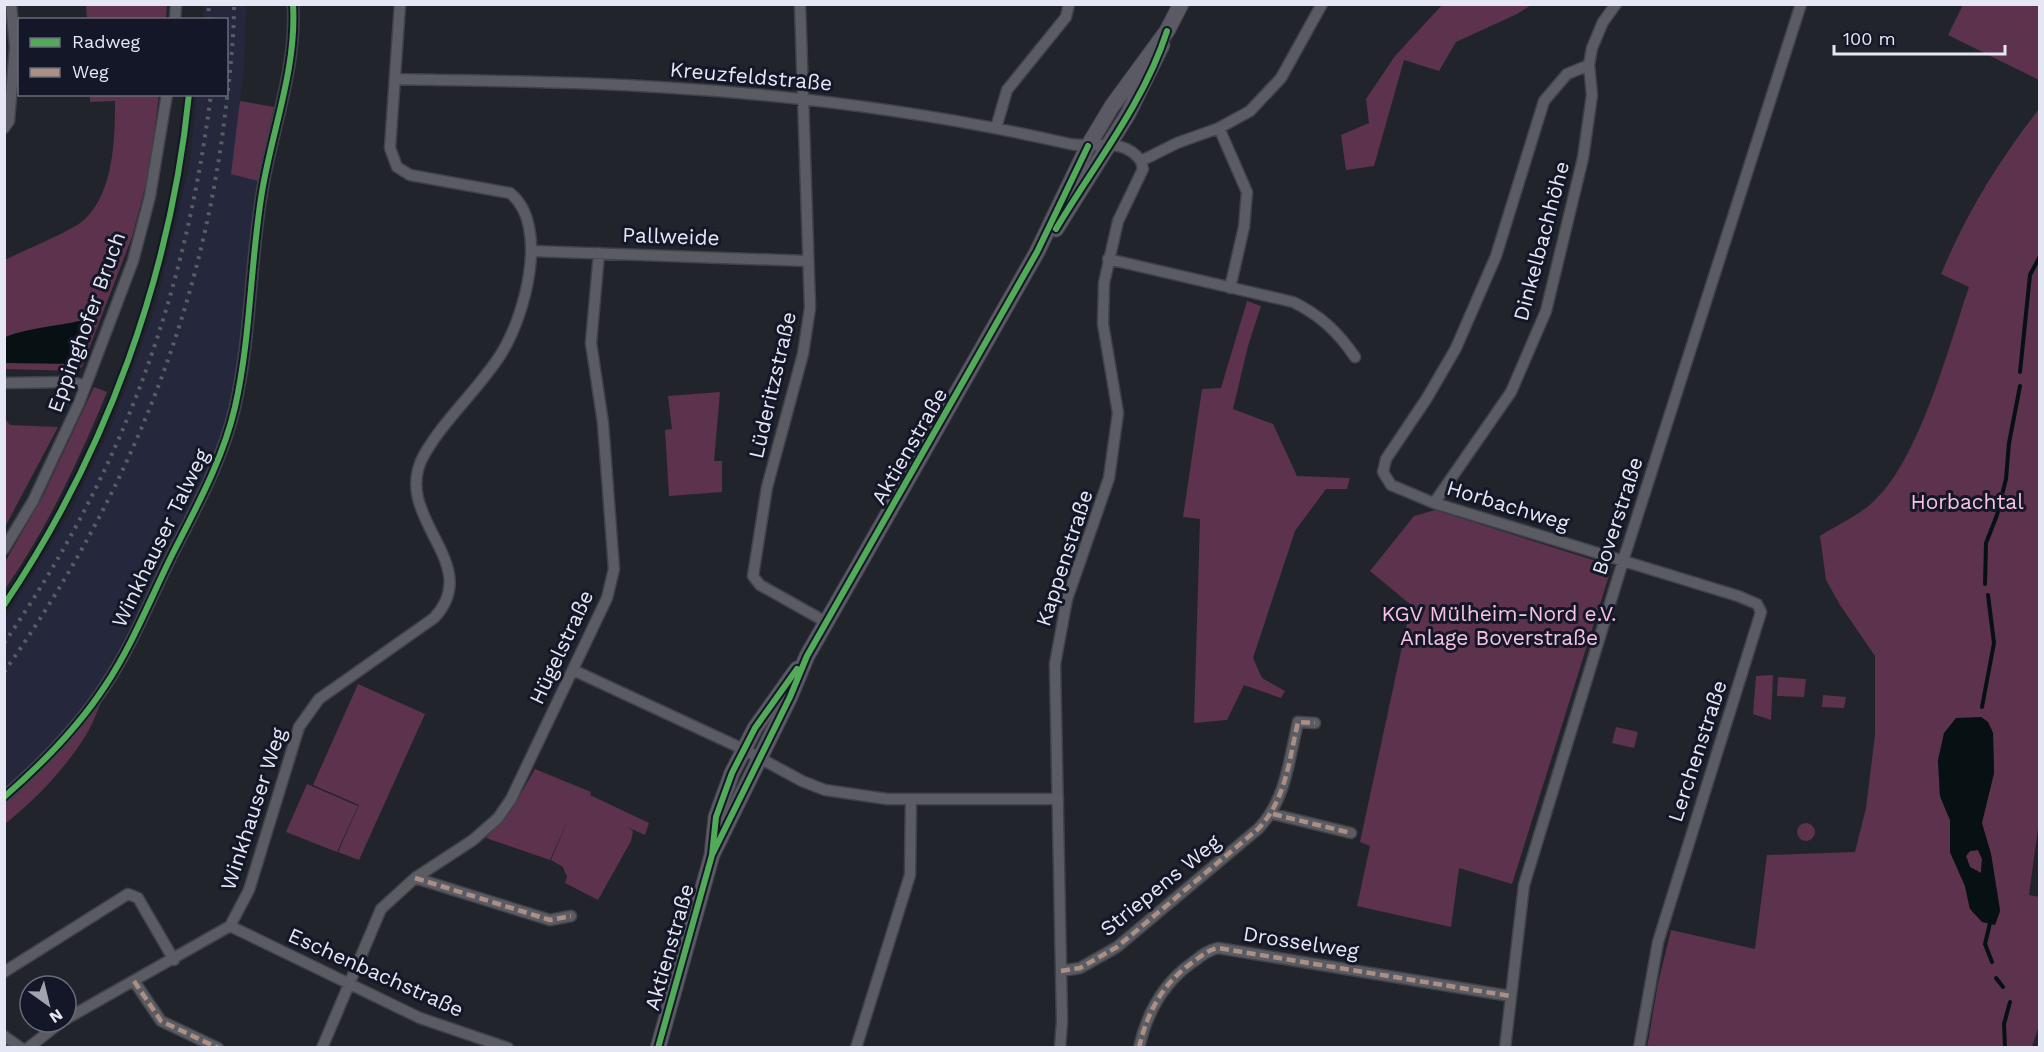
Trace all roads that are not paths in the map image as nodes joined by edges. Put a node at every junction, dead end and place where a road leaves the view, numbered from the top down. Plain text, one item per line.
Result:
1 (10, 4) edge
2 (293, 4) edge
3 (400, 4) edge
4 (800, 4) edge
5 (1069, 4) edge
6 (1181, 4) edge
7 (1322, 4) edge
8 (1616, 4) edge
9 (1801, 4) edge
10 (1167, 31) junction
11 (1589, 65) junction
12 (395, 79) junction
13 (167, 96) edge
14 (803, 98) junction
15 (4, 128) edge
16 (996, 128) junction
17 (1219, 128) junction
18 (1099, 145) junction
19 (1141, 161) junction
20 (532, 251) junction
21 (1037, 252) junction
22 (598, 253) junction
23 (1108, 259) junction
24 (808, 261) junction
25 (1230, 288) junction
26 (1355, 357) dead end
27 (4, 383) edge
28 (85, 385) junction
29 (1434, 503) junction
30 (4, 549) edge
31 (1623, 561) junction
32 (826, 622) junction
33 (807, 656) junction
34 (573, 670) junction
35 (1315, 723) dead end
36 (743, 749) junction
37 (760, 758) junction
38 (4, 797) edge
39 (911, 799) junction
40 (1058, 800) junction
41 (1273, 813) junction
42 (1351, 833) dead end
43 (712, 855) junction
44 (415, 878) junction
45 (571, 916) dead end
46 (230, 926) junction
47 (174, 960) junction
48 (1061, 971) junction
49 (4, 972) edge
50 (134, 981) junction
51 (348, 983) junction
52 (1509, 996) junction
53 (78, 1011) edge
54 (45, 1034) edge
55 (4, 1036) edge
56 (21, 1047) edge
57 (28, 1047) edge
58 (218, 1047) edge
59 (322, 1047) edge
60 (508, 1047) edge
61 (658, 1047) edge
62 (856, 1047) edge
63 (1060, 1047) edge
64 (1139, 1047) edge
65 (1505, 1047) edge
66 (1640, 1047) edge

1 - 15 street
2 - 38 street, Winkhauser Talweg
3 - 12 street, Winkhauser Weg
4 - 14 street, Lüderitzstraße
5 - 16 street
6 - 10 main road, Aktienstraße
7 - 17 street
8 - 11 street, Dinkelbachhöhe
9 - 31 street, Boverstraße
10 - 18 main road, Aktienstraße
10 - 18 main road, Aktienstraße
11 - 29 street, Dinkelbachhöhe
11 - 29 street, Horbachweg
12 - 14 street, Kreuzfeldstraße
12 - 20 street, Winkhauser Weg
13 - 28 street, Eppinghofer Bruch
14 - 16 street, Kreuzfeldstraße
14 - 24 street, Lüderitzstraße
16 - 18 street, Kreuzfeldstraße
17 - 19 street
17 - 25 street
18 - 19 street, Kreuzfeldstraße
18 - 21 main road, Aktienstraße
18 - 21 main road, Aktienstraße
19 - 23 street, Kappenstraße
20 - 22 street, Pallweide
20 - 46 street, Winkhauser Weg
21 - 32 main road, Aktienstraße
22 - 24 street, Pallweide
22 - 34 street, Hügelstraße
23 - 25 street
23 - 40 street, Kappenstraße
24 - 32 street, Lüderitzstraße
25 - 26 street
27 - 28 street
28 - 30 street, Eppinghofer Bruch
29 - 31 street, Horbachweg
31 - 52 street, Boverstraße
31 - 66 street, Lerchenstraße
32 - 33 main road, Aktienstraße
33 - 36 main road, Aktienstraße
33 - 37 main road, Aktienstraße
34 - 36 street
34 - 44 street, Hügelstraße
35 - 41 street, Striepens Weg
36 - 37 street
36 - 43 main road, Aktienstraße
37 - 39 street
37 - 43 main road, Aktienstraße
39 - 40 street
39 - 62 street
40 - 48 street, Kappenstraße
41 - 42 street
41 - 48 street, Striepens Weg
43 - 61 main road, Aktienstraße
44 - 45 street
44 - 51 street, Hügelstraße
46 - 47 street
46 - 51 street, Eschenbachstraße
47 - 49 street
47 - 50 street
48 - 63 street, Kappenstraße
50 - 53 street
50 - 58 street
51 - 59 street, Hügelstraße
51 - 60 street, Eschenbachstraße
52 - 64 street, Drosselweg
52 - 65 street, Boverstraße
54 - 57 street
55 - 56 street

